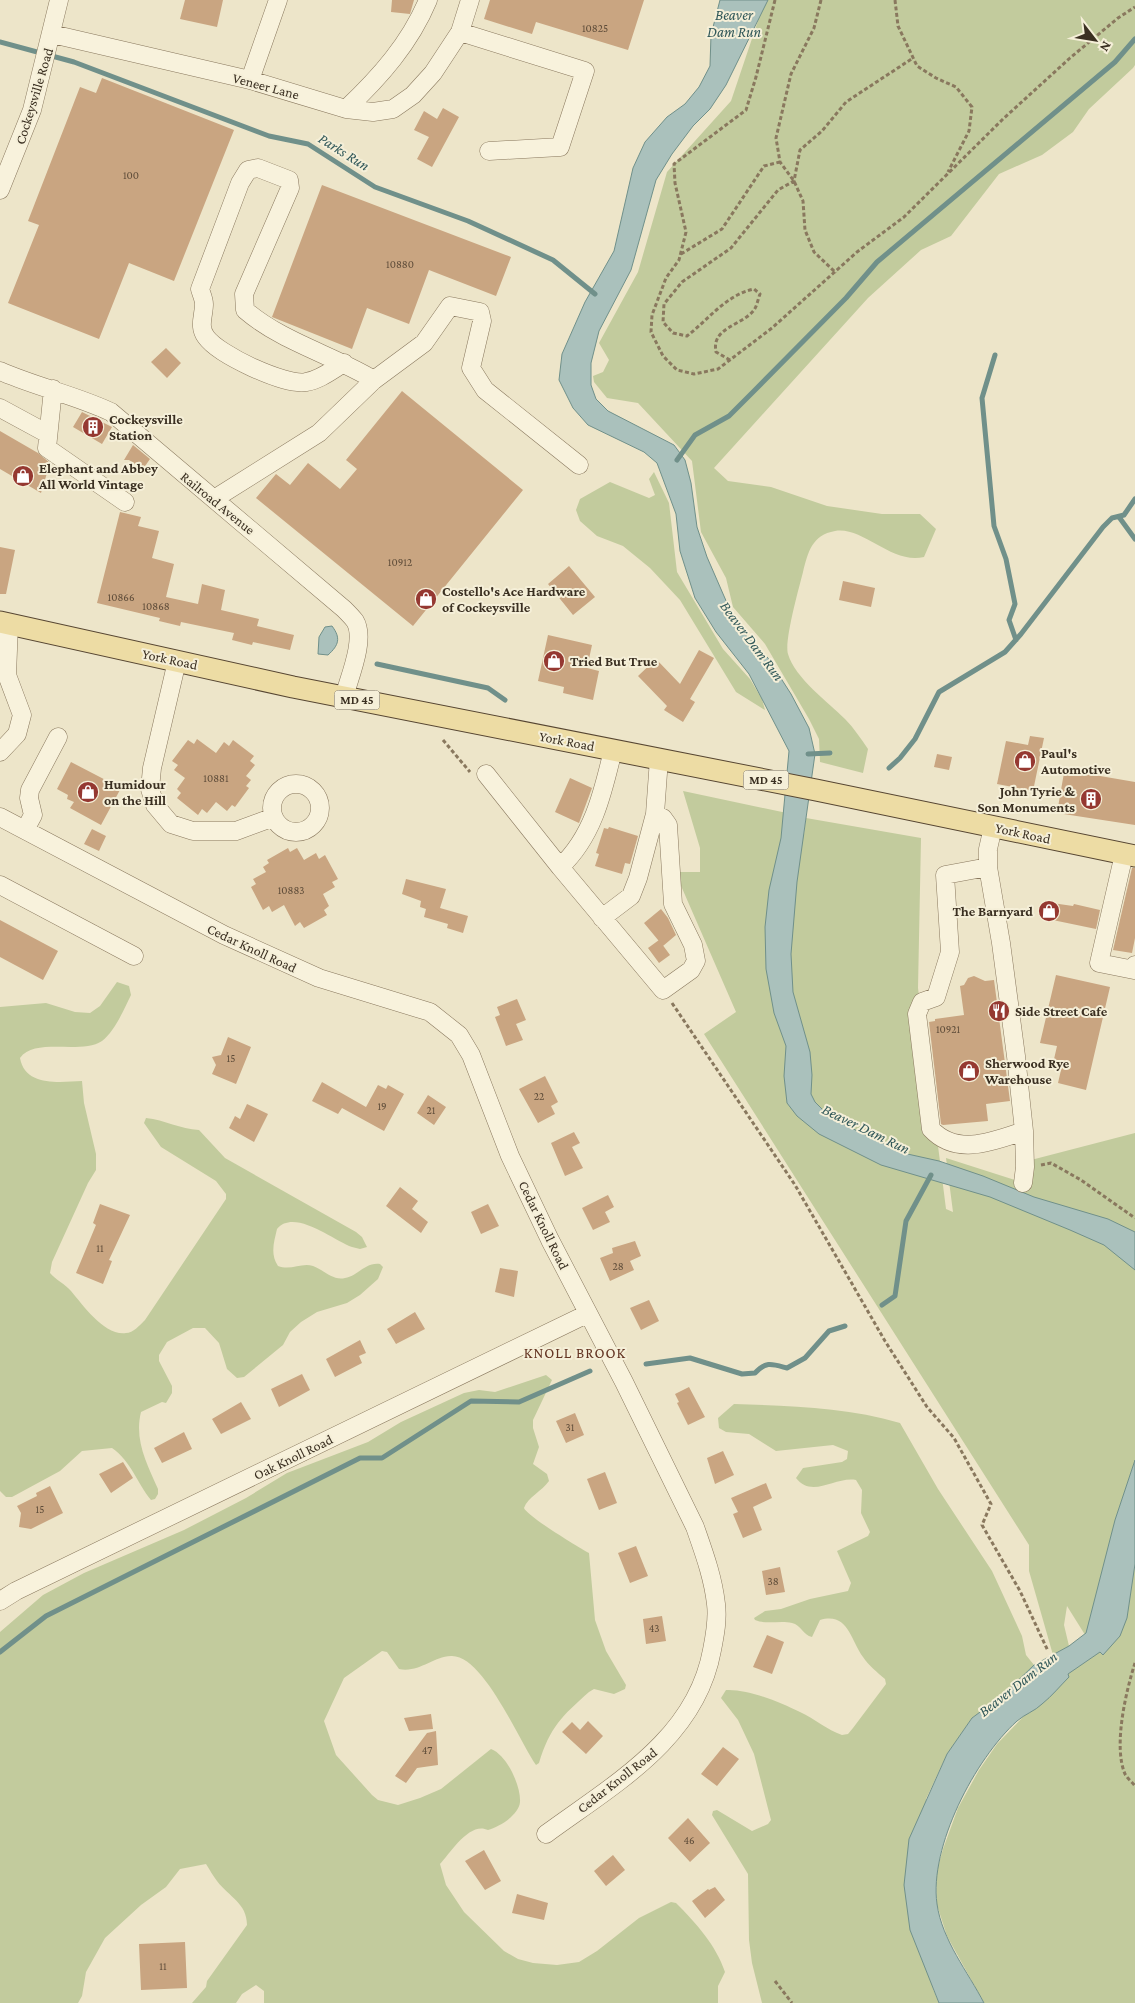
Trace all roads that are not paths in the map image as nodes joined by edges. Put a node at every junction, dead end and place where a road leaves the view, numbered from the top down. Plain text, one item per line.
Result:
1 (59, 0) edge
2 (278, 0) edge
3 (428, 0) edge
4 (470, 0) edge
5 (460, 32) junction
6 (48, 48) junction
7 (250, 80) junction
8 (346, 109) junction
9 (489, 151) dead end
10 (0, 190) edge
11 (344, 363) junction
12 (0, 371) edge
13 (374, 380) junction
14 (53, 389) junction
15 (0, 408) edge
16 (48, 434) junction
17 (579, 465) dead end
18 (214, 499) junction
19 (124, 502) dead end
20 (4, 623) edge
21 (177, 661) junction
22 (344, 697) junction
23 (58, 737) dead end
24 (612, 750) junction
25 (0, 752) edge
26 (659, 759) junction
27 (486, 774) dead end
28 (655, 814) junction
29 (0, 816) edge
30 (274, 817) dead end
31 (993, 827) junction
32 (26, 830) junction
33 (1129, 855) edge
34 (560, 867) junction
35 (988, 867) junction
36 (0, 885) edge
37 (602, 918) junction
38 (134, 956) dead end
39 (1135, 964) edge
40 (1024, 1131) junction
41 (1024, 1175) road end
42 (587, 1314) junction
43 (0, 1601) edge
44 (546, 1834) dead end

1 - 6 street, Cockeysville Road
2 - 7 street
3 - 8 street
4 - 5 street, Veneer Lane
5 - 8 street, Veneer Lane
5 - 9 street
6 - 7 street, Veneer Lane
6 - 10 street, Cockeysville Road
7 - 8 street, Veneer Lane
11 - 11 street
11 - 13 street
12 - 14 street, Railroad Avenue
13 - 17 street
13 - 18 street
14 - 16 street
14 - 18 street, Railroad Avenue
15 - 16 street
16 - 19 street
18 - 22 street, Railroad Avenue
20 - 21 main road, York Road / MD 45
20 - 25 street
21 - 22 main road, York Road / MD 45
21 - 30 street
22 - 24 main road, York Road / MD 45
23 - 32 street
24 - 26 main road, York Road / MD 45
24 - 34 street
26 - 28 street
26 - 31 main road, York Road / MD 45
27 - 34 street
28 - 37 street
28 - 37 street
29 - 32 street, Cedar Knoll Road
31 - 33 main road, York Road / MD 45
31 - 35 street
32 - 42 street, Cedar Knoll Road
33 - 39 street
34 - 37 street
35 - 40 street
35 - 40 street
36 - 38 street
40 - 41 street
42 - 43 street, Oak Knoll Road
42 - 44 street, Cedar Knoll Road

